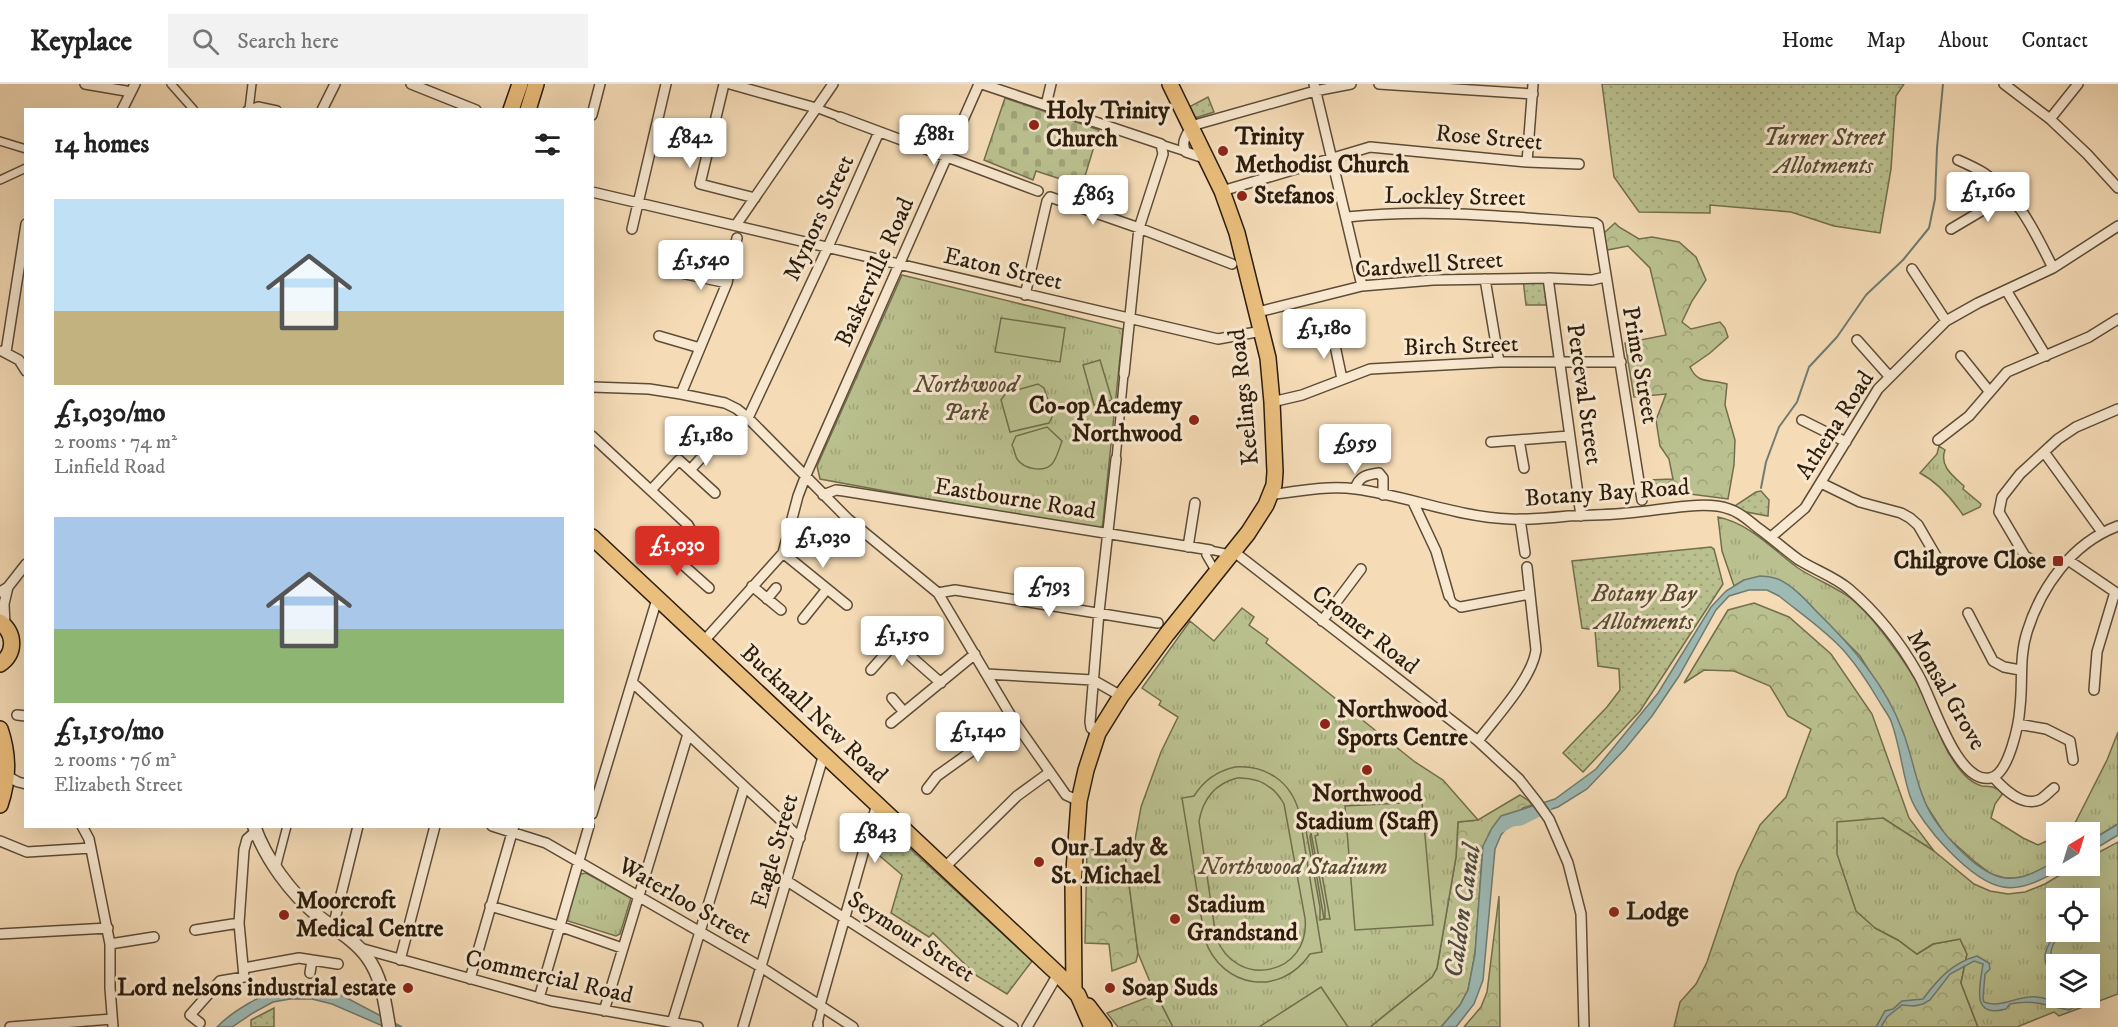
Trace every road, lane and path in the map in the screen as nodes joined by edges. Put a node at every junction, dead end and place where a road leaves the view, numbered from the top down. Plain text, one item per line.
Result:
1 (85, 84) edge
2 (135, 84) edge
3 (171, 84) edge
4 (252, 84) edge
5 (335, 84) edge
6 (411, 84) edge
7 (520, 84) edge
8 (536, 84) edge
9 (600, 84) edge
10 (666, 84) edge
11 (724, 84) edge
12 (730, 84) edge
13 (833, 84) edge
14 (981, 84) edge
15 (1051, 84) edge
16 (1170, 84) edge
17 (1351, 84) edge
18 (1379, 84) edge
19 (2004, 84) edge
20 (2078, 84) edge
21 (101, 86) edge
22 (1315, 87) edge
23 (1533, 89) edge
24 (130, 93) junction
25 (1047, 105) junction
26 (459, 107) edge
27 (123, 108) edge
28 (192, 108) edge
29 (248, 108) edge
30 (251, 108) edge
31 (267, 108) edge
32 (323, 108) edge
33 (512, 108) edge
34 (529, 108) edge
35 (594, 108) edge
36 (816, 108) junction
37 (840, 117) joint
38 (2050, 119) junction
39 (1191, 126) junction
40 (879, 132) junction
41 (0, 141) edge
42 (1162, 146) junction
43 (24, 148) edge
44 (1186, 152) junction
45 (948, 157) junction
46 (1207, 159) junction
47 (1331, 159) junction
48 (1958, 160) dead end
49 (1527, 162) junction
50 (1579, 164) dead end
51 (24, 169) edge
52 (0, 180) edge
53 (2118, 188) edge
54 (1038, 191) joint
55 (1222, 191) junction
56 (594, 192) edge
57 (2006, 192) junction
58 (1052, 197) junction
59 (755, 198) junction
60 (639, 202) junction
61 (1347, 217) junction
62 (738, 225) junction
63 (1598, 225) joint
64 (2118, 226) edge
65 (1139, 228) junction
66 (632, 229) dead end
67 (1951, 229) dead end
68 (24, 235) edge
69 (737, 238) joint
70 (828, 247) junction
71 (1231, 261) junction
72 (899, 265) junction
73 (2053, 268) junction
74 (1912, 269) dead end
75 (681, 273) dead end
76 (1605, 277) junction
77 (1548, 278) junction
78 (1485, 279) junction
79 (727, 283) junction
80 (1362, 286) junction
81 (2007, 290) junction
82 (1025, 295) junction
83 (1258, 312) junction
84 (1130, 319) junction
85 (2118, 319) edge
86 (1946, 321) junction
87 (1262, 331) junction
88 (659, 336) dead end
89 (1333, 336) dead end
90 (1857, 340) dead end
91 (700, 348) junction
92 (1863, 350) junction
93 (3, 351) edge
94 (2046, 356) junction
95 (1857, 357) dead end
96 (1499, 362) junction
97 (1621, 362) junction
98 (1559, 363) junction
99 (1962, 363) dead end
100 (24, 368) edge
101 (1124, 374) joint
102 (1889, 376) junction
103 (1342, 379) junction
104 (594, 387) edge
105 (1989, 391) junction
106 (681, 394) junction
107 (1272, 402) junction
108 (2118, 410) edge
109 (748, 418) junction
110 (1804, 425) dead end
111 (1569, 435) junction
112 (594, 438) edge
113 (1944, 439) dead end
114 (1520, 440) junction
115 (1491, 442) dead end
116 (1846, 442) junction
117 (712, 446) dead end
118 (2044, 452) junction
119 (1116, 459) joint
120 (1524, 468) dead end
121 (690, 470) junction
122 (806, 475) junction
123 (1821, 483) junction
124 (1355, 489) junction
125 (651, 490) junction
126 (715, 493) dead end
127 (823, 495) junction
128 (1270, 495) junction
129 (1383, 495) junction
130 (1642, 500) joint
131 (1413, 502) junction
132 (1195, 503) dead end
133 (1643, 512) junction
134 (1581, 516) junction
135 (1520, 519) junction
136 (2118, 526) edge
137 (2102, 532) junction
138 (1109, 534) junction
139 (1771, 537) junction
140 (594, 539) edge
141 (663, 547) dead end
142 (1188, 547) junction
143 (1206, 551) junction
144 (783, 553) junction
145 (1232, 553) junction
146 (1525, 553) joint
147 (2068, 560) junction
148 (680, 562) junction
149 (2033, 563) dead end
150 (24, 566) edge
151 (1938, 566) dead end
152 (1527, 567) joint
153 (1361, 569) dead end
154 (1216, 572) junction
155 (752, 586) junction
156 (709, 588) dead end
157 (776, 588) dead end
158 (827, 589) junction
159 (4, 590) edge
160 (2116, 592) edge
161 (938, 593) junction
162 (1530, 594) junction
163 (1449, 596) joint
164 (657, 598) junction
165 (767, 599) junction
166 (847, 605) dead end
167 (1461, 607) joint
168 (781, 610) dead end
169 (1099, 612) junction
170 (1973, 617) dead end
171 (803, 619) dead end
172 (1322, 621) junction
173 (4, 625) edge
174 (1166, 625) junction
175 (882, 631) dead end
176 (24, 637) edge
177 (703, 642) junction
178 (895, 643) junction
179 (975, 654) junction
180 (24, 655) edge
181 (1, 663) edge
182 (871, 670) dead end
183 (2020, 670) junction
184 (986, 674) junction
185 (1093, 680) junction
186 (632, 682) junction
187 (941, 683) junction
188 (2091, 685) dead end
189 (1121, 696) junction
190 (892, 698) dead end
191 (904, 712) junction
192 (1014, 721) junction
193 (891, 723) dead end
194 (2018, 724) junction
195 (0, 729) edge
196 (1098, 733) junction
197 (688, 734) junction
198 (1478, 741) junction
199 (824, 754) junction
200 (2073, 760) dead end
201 (1050, 772) junction
202 (1994, 778) junction
203 (4, 782) edge
204 (927, 783) dead end
205 (24, 784) edge
206 (744, 788) junction
207 (2054, 788) dead end
208 (1079, 801) junction
209 (878, 804) junction
210 (0, 805) edge
211 (594, 807) edge
212 (83, 828) edge
213 (286, 828) edge
214 (358, 828) edge
215 (434, 828) edge
216 (588, 828) edge
217 (255, 829) edge
218 (514, 830) edge
219 (800, 838) junction
220 (0, 842) edge
221 (91, 848) junction
222 (579, 861) junction
223 (945, 867) junction
224 (276, 868) junction
225 (787, 880) junction
226 (639, 897) junction
227 (490, 906) junction
228 (845, 918) junction
229 (239, 923) junction
230 (559, 926) junction
231 (333, 927) junction
232 (108, 928) junction
233 (195, 930) dead end
234 (700, 933) junction
235 (0, 934) edge
236 (154, 937) dead end
237 (110, 944) junction
238 (358, 947) junction
239 (622, 948) junction
240 (312, 960) junction
241 (400, 960) junction
242 (338, 964) dead end
243 (761, 967) junction
244 (244, 972) junction
245 (310, 973) dead end
246 (1058, 974) junction
247 (470, 979) junction
248 (1076, 992) junction
249 (539, 998) junction
250 (821, 1006) junction
251 (604, 1011) junction
252 (113, 1023) edge
253 (200, 1023) dead end
254 (672, 1023) junction
255 (818, 1026) edge
256 (10, 1027) edge
257 (389, 1027) edge
258 (698, 1027) edge
259 (743, 1027) edge
260 (853, 1027) edge
261 (1013, 1027) edge
262 (1027, 1027) edge
263 (1092, 1027) edge
264 (1104, 1027) edge
265 (1584, 1027) edge

1 - 21 street
2 - 24 street
3 - 28 street
4 - 29 street
5 - 32 street
6 - 26 street
7 - 33 main road
8 - 34 main road
9 - 35 street
10 - 60 street
11 - 59 street
12 - 36 street
13 - 36 street
14 - 25 street
14 - 45 street, Baskerville Road
15 - 25 street
16 - 39 main road, Keelings Road
17 - 22 street
18 - 23 street
19 - 38 street
20 - 38 street
21 - 24 street
22 - 39 street
22 - 47 street
23 - 49 street
24 - 27 street
25 - 42 street
30 - 31 street
36 - 37 street
36 - 59 street
37 - 40 street
38 - 53 street
39 - 44 street
39 - 46 main road, Keelings Road
40 - 45 street
40 - 70 street, Mynors Street
41 - 43 street
42 - 44 street
42 - 65 street
44 - 46 street
45 - 54 street
45 - 72 street, Baskerville Road
46 - 55 main road, Keelings Road
47 - 49 street, Rose Street
47 - 55 street, Rose Street
47 - 61 street
48 - 57 street
49 - 50 street, Rose Street
51 - 52 street
54 - 58 street
55 - 71 main road, Keelings Road
56 - 60 street, Eaton Street
57 - 67 street
57 - 73 street
58 - 65 street
58 - 82 street
59 - 62 street
60 - 62 street, Eaton Street
60 - 66 street
61 - 63 street, Lockley Street
61 - 80 street
62 - 69 street
62 - 70 street, Eaton Street
63 - 76 street, Prime Street
64 - 73 street, Athena Road
65 - 71 street
65 - 84 street
68 - 93 street
69 - 79 street
70 - 72 street, Eaton Street
70 - 109 street, Mynors Street
71 - 83 main road, Keelings Road
72 - 82 street, Eaton Street
72 - 122 street, Baskerville Road
73 - 81 street, Athena Road
74 - 86 street
75 - 79 street
76 - 77 street, Cardwell Street
76 - 97 street, Prime Street
77 - 78 street, Cardwell Street
77 - 98 street, Perceval Street
78 - 80 street, Cardwell Street
78 - 96 street
79 - 91 street
80 - 83 street, Cardwell Street
81 - 86 street, Athena Road
81 - 94 street
82 - 84 street, Eaton Street
83 - 87 main road, Keelings Road
84 - 87 street, Eaton Street
84 - 101 street
85 - 94 street
86 - 102 street, Athena Road
87 - 107 main road, Keelings Road
88 - 91 street
89 - 103 street
90 - 92 street
91 - 106 street
92 - 95 street
92 - 102 street
93 - 100 street
94 - 105 street
96 - 98 street, Birch Street
96 - 103 street, Birch Street
97 - 98 street, Birch Street
97 - 130 street, Prime Street
98 - 111 street, Perceval Street
99 - 105 street
101 - 119 street
102 - 116 street, Athena Road
103 - 107 street, Birch Street
104 - 106 street
105 - 113 street
106 - 109 street
107 - 128 main road, Keelings Road
108 - 118 street
109 - 122 street
110 - 116 street
111 - 114 street
111 - 134 street, Perceval Street
112 - 125 street
114 - 115 street
114 - 120 street
116 - 123 street, Athena Road
117 - 121 street
118 - 137 street
118 - 149 street
119 - 138 street
121 - 125 street
121 - 126 street
122 - 127 street
122 - 144 street, Baskerville Road
123 - 139 street, Athena Road
123 - 151 street
124 - 128 street, Botany Bay Road
124 - 129 street, Botany Bay Road
124 - 129 street
125 - 148 street
127 - 138 street, Eastbourne Road
127 - 161 street
128 - 145 main road, Keelings Road
129 - 131 street, Botany Bay Road
130 - 133 street, Prime Street
131 - 135 street, Botany Bay Road
131 - 163 street
132 - 142 street
133 - 134 street, Botany Bay Road
133 - 139 street, Botany Bay Road
134 - 135 street, Botany Bay Road
135 - 146 street
136 - 137 street
137 - 147 street
138 - 142 street, Eastbourne Road
138 - 169 street
139 - 202 street, Monsal Grove
140 - 164 main road, Bucknall New Road
141 - 148 street
142 - 143 street, Eastbourne Road
143 - 145 street, Eastbourne Road
143 - 154 street
144 - 155 street
144 - 158 street
145 - 154 main road, Keelings Road
145 - 172 street, Cromer Road
146 - 152 street
147 - 160 street
147 - 183 street
148 - 156 street
150 - 159 street
152 - 162 street
153 - 172 street
154 - 174 main road, Keelings Road
155 - 165 street
155 - 177 street
157 - 165 street
158 - 166 street
158 - 171 street
159 - 173 street
160 - 188 street
161 - 169 street
161 - 179 street
162 - 167 street
162 - 198 street
163 - 167 street
164 - 177 main road, Bucknall New Road
164 - 186 street
165 - 168 street
169 - 174 street
169 - 185 street
170 - 183 street
172 - 198 street, Cromer Road
173 - 176 main road
173 - 181 main road
174 - 189 main road, Keelings Road
175 - 178 street
177 - 199 main road, Bucknall New Road
178 - 182 street
178 - 187 street
179 - 184 street
179 - 187 street
180 - 181 main road
183 - 194 street
184 - 185 street
184 - 192 street
185 - 189 street
185 - 196 street
186 - 197 street
186 - 211 street
187 - 191 street
189 - 196 main road, Keelings Road
190 - 191 street
191 - 193 street
192 - 201 street
192 - 204 street
194 - 200 street
194 - 202 street, Monsal Grove
195 - 203 main road
196 - 208 main road, Keelings Road
197 - 206 street
197 - 226 street
198 - 265 street, Cromer Road
199 - 209 main road, Bucknall New Road
199 - 219 street, Eagle Street
201 - 208 street
201 - 223 street
202 - 207 street
203 - 205 street
203 - 210 main road
206 - 219 street
206 - 234 street
208 - 248 main road, Keelings Road
209 - 223 main road, Bucknall New Road
209 - 228 street
212 - 221 street
213 - 224 street
214 - 231 street
215 - 241 street
216 - 222 street
217 - 224 street
217 - 229 street
218 - 222 street, Waterloo Street
218 - 227 street
219 - 225 street, Eagle Street
220 - 221 street
221 - 232 street
222 - 226 street, Waterloo Street
222 - 230 street
223 - 246 main road, Bucknall New Road
224 - 231 street
225 - 228 street, Seymour Street
225 - 243 street, Eagle Street
226 - 234 street, Waterloo Street
226 - 239 street
227 - 230 street
227 - 247 street
228 - 250 street
228 - 261 street, Seymour Street
229 - 233 street
229 - 244 street
230 - 239 street
230 - 249 street
231 - 238 street
232 - 235 street
232 - 237 street
234 - 243 street, Waterloo Street
234 - 254 street
236 - 237 street
237 - 252 street
238 - 241 street, Commercial Road
238 - 257 street
239 - 251 street
240 - 242 street
240 - 244 street
240 - 245 street
241 - 247 street, Commercial Road
243 - 250 street, Waterloo Street
243 - 259 street, Eagle Street
244 - 253 street
246 - 248 main road, Bucknall New Road
246 - 262 street
247 - 249 street, Commercial Road
248 - 263 main road
248 - 264 main road, Bucknall New Road
249 - 251 street, Commercial Road
250 - 255 street
250 - 260 street, Waterloo Street
251 - 254 street, Commercial Road
252 - 256 street
254 - 258 street, Commercial Road

